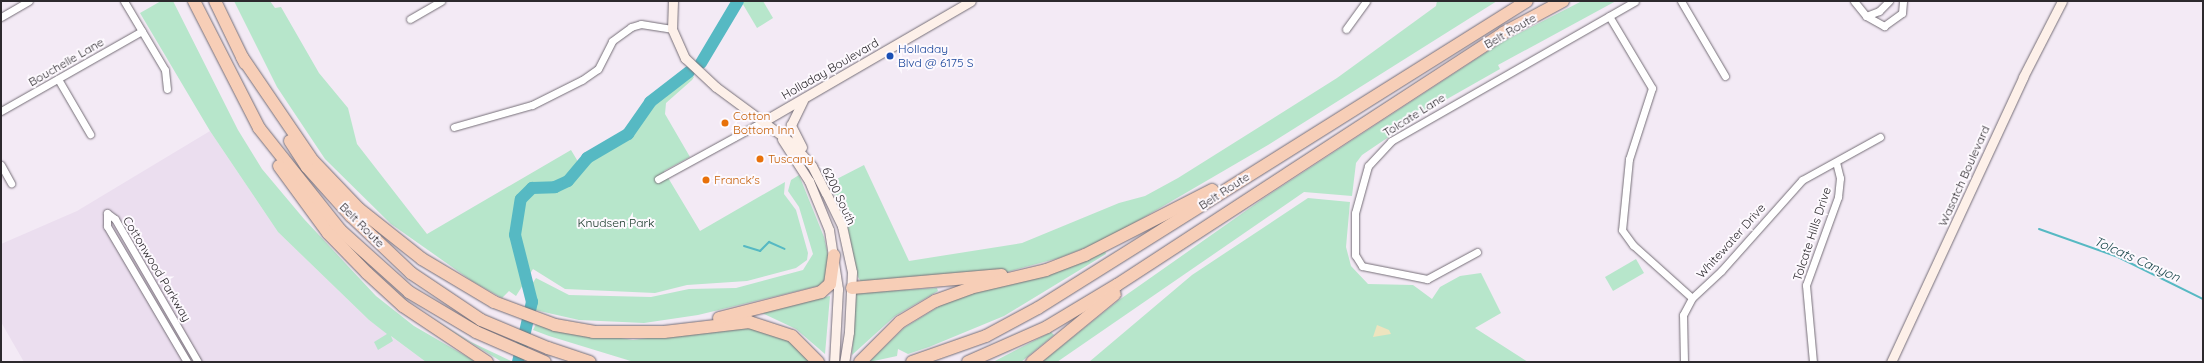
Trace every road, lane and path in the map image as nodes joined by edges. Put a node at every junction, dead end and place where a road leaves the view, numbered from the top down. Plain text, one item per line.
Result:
1 (30, 1) edge
2 (124, 1) edge
3 (194, 1) edge
4 (215, 1) edge
5 (441, 1) edge
6 (673, 1) edge
7 (971, 1) edge
8 (1366, 1) edge
9 (1527, 1) edge
10 (1563, 1) edge
11 (1635, 1) edge
12 (1682, 1) edge
13 (1854, 1) edge
14 (1889, 1) edge
15 (1903, 1) edge
16 (2062, 1) edge
17 (1610, 16) junction
18 (1866, 16) junction
19 (1, 17) edge
20 (410, 19) dead end
21 (672, 29) junction
22 (1346, 29) dead end
23 (142, 31) junction
24 (242, 57) junction
25 (1726, 76) dead end
26 (58, 78) junction
27 (167, 90) dead end
28 (804, 98) junction
29 (1, 111) edge
30 (764, 121) junction
31 (454, 127) dead end
32 (258, 128) junction
33 (772, 128) junction
34 (90, 134) dead end
35 (1880, 137) dead end
36 (1284, 151) junction
37 (1836, 162) junction
38 (1, 165) edge
39 (812, 166) junction
40 (658, 179) dead end
41 (11, 183) dead end
42 (1477, 252) dead end
43 (834, 254) junction
44 (1166, 254) junction
45 (1046, 270) junction
46 (852, 288) junction
47 (1692, 298) junction
48 (664, 332) junction
49 (914, 361) edge
50 (187, 362) edge
51 (198, 362) edge
52 (488, 362) edge
53 (543, 362) edge
54 (590, 362) edge
55 (818, 362) edge
56 (834, 362) edge
57 (844, 362) edge
58 (860, 362) edge
59 (968, 362) edge
60 (1032, 362) edge
61 (1684, 362) edge
62 (1813, 362) edge
63 (1891, 362) edge

1 - 19 street
2 - 23 street
3 - 32 highway, Belt Route
4 - 24 highway, Belt Route
5 - 20 street
6 - 21 main road
7 - 28 main road, Holladay Boulevard
8 - 22 street
9 - 36 highway, Belt Route
10 - 44 highway, Belt Route
11 - 17 street, Tolcate Lane
12 - 25 street
13 - 18 street
14 - 18 street
15 - 18 street
16 - 63 main road, Wasatch Boulevard
17 - 42 street, Tolcate Lane
17 - 47 street
21 - 30 main road, 6200 South
21 - 31 street
23 - 26 street, Bouchelle Lane
23 - 27 street
24 - 48 highway
24 - 54 highway, Belt Route
26 - 29 street, Bouchelle Lane
26 - 34 street
28 - 30 main road, Holladay Boulevard
28 - 39 main road
30 - 33 main road, 6200 South
30 - 40 street, Holladay Boulevard
32 - 52 highway
32 - 53 highway, Belt Route
33 - 39 main road, 6200 South
33 - 43 main road, 6200 South
35 - 37 street, Whitewater Drive
36 - 45 highway
36 - 49 highway, Belt Route
37 - 47 street, Whitewater Drive
37 - 62 street, Tolcate Hills Drive
38 - 41 street
39 - 46 main road, 6200 South
43 - 48 highway
43 - 56 main road, 6200 South
44 - 59 highway, Belt Route
44 - 60 highway
45 - 46 highway
45 - 58 highway
46 - 57 main road, 6200 South
47 - 61 street
48 - 55 highway
50 - 51 street, Cottonwood Parkway

